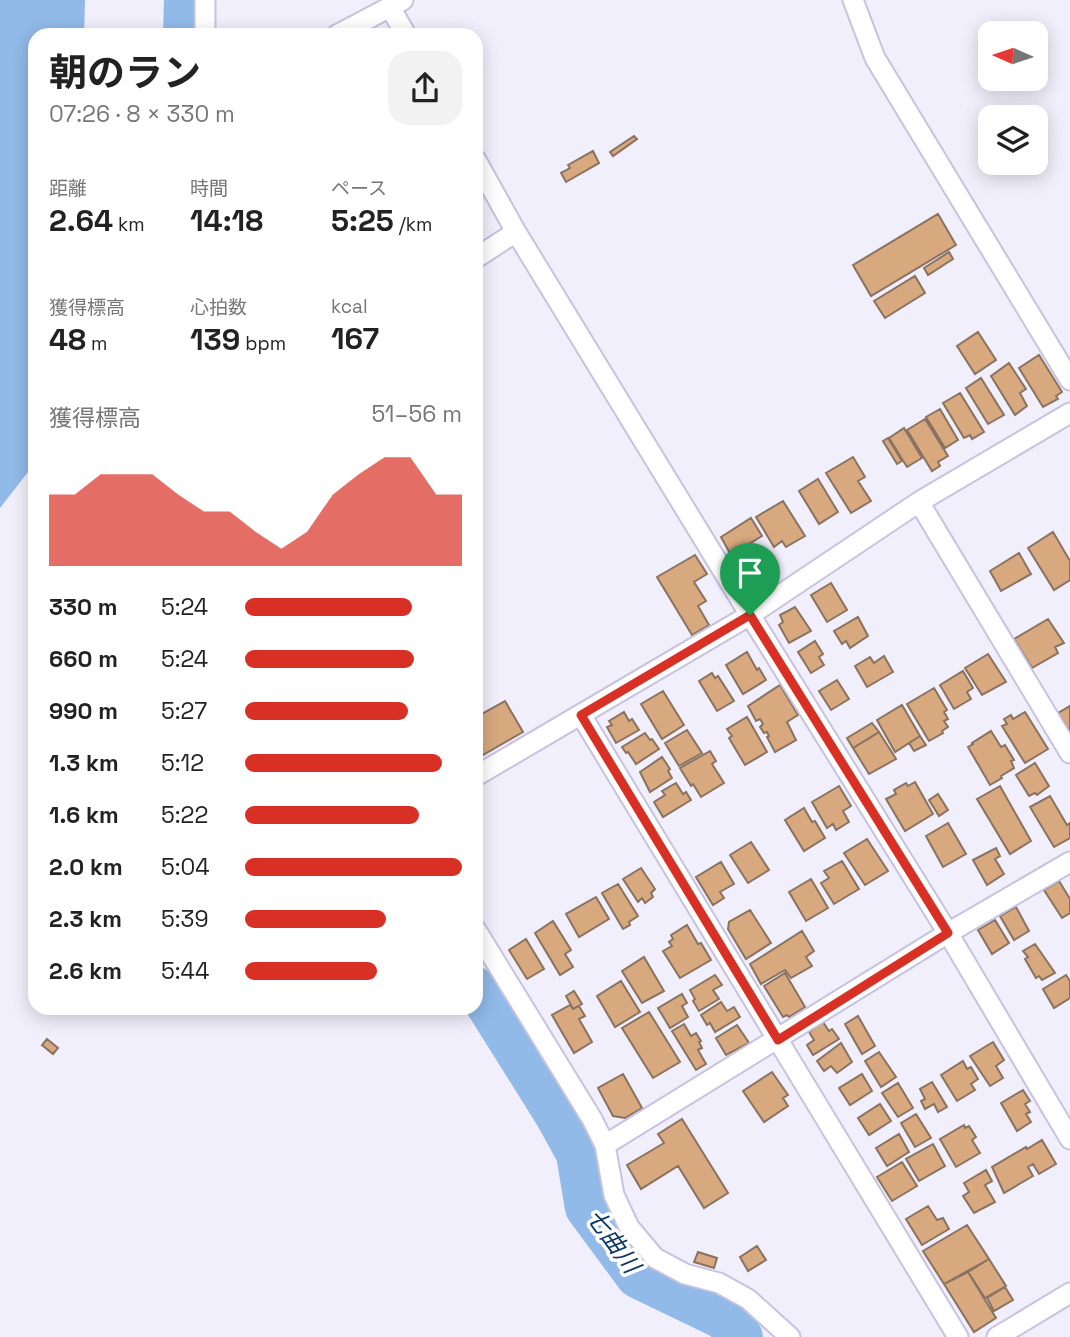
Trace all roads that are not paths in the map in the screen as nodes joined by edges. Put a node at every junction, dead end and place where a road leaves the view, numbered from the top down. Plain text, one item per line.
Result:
1 (205, 0) edge
2 (853, 0) edge
3 (396, 4) edge
4 (205, 28) edge
5 (350, 28) edge
6 (404, 28) edge
7 (483, 173) edge
8 (516, 232) junction
9 (483, 253) edge
10 (1070, 380) edge
11 (1070, 413) edge
12 (919, 502) junction
13 (750, 615) junction
14 (581, 715) junction
15 (1070, 754) edge
16 (483, 772) edge
17 (1070, 862) edge
18 (948, 933) junction
19 (483, 941) edge
20 (778, 1040) junction
21 (1070, 1139) edge
22 (605, 1145) junction
23 (1070, 1293) edge
24 (790, 1337) edge
25 (958, 1337) edge
26 (997, 1337) edge

1 - 4 street
2 - 10 street
3 - 5 street
3 - 6 street
7 - 8 street
8 - 9 street
8 - 13 street
11 - 12 street
12 - 13 street
12 - 15 street
13 - 14 street
13 - 18 street
14 - 16 street
14 - 20 street
17 - 18 street
18 - 20 street
18 - 21 street
19 - 22 street
20 - 22 street
20 - 25 street
22 - 24 street
23 - 26 street

